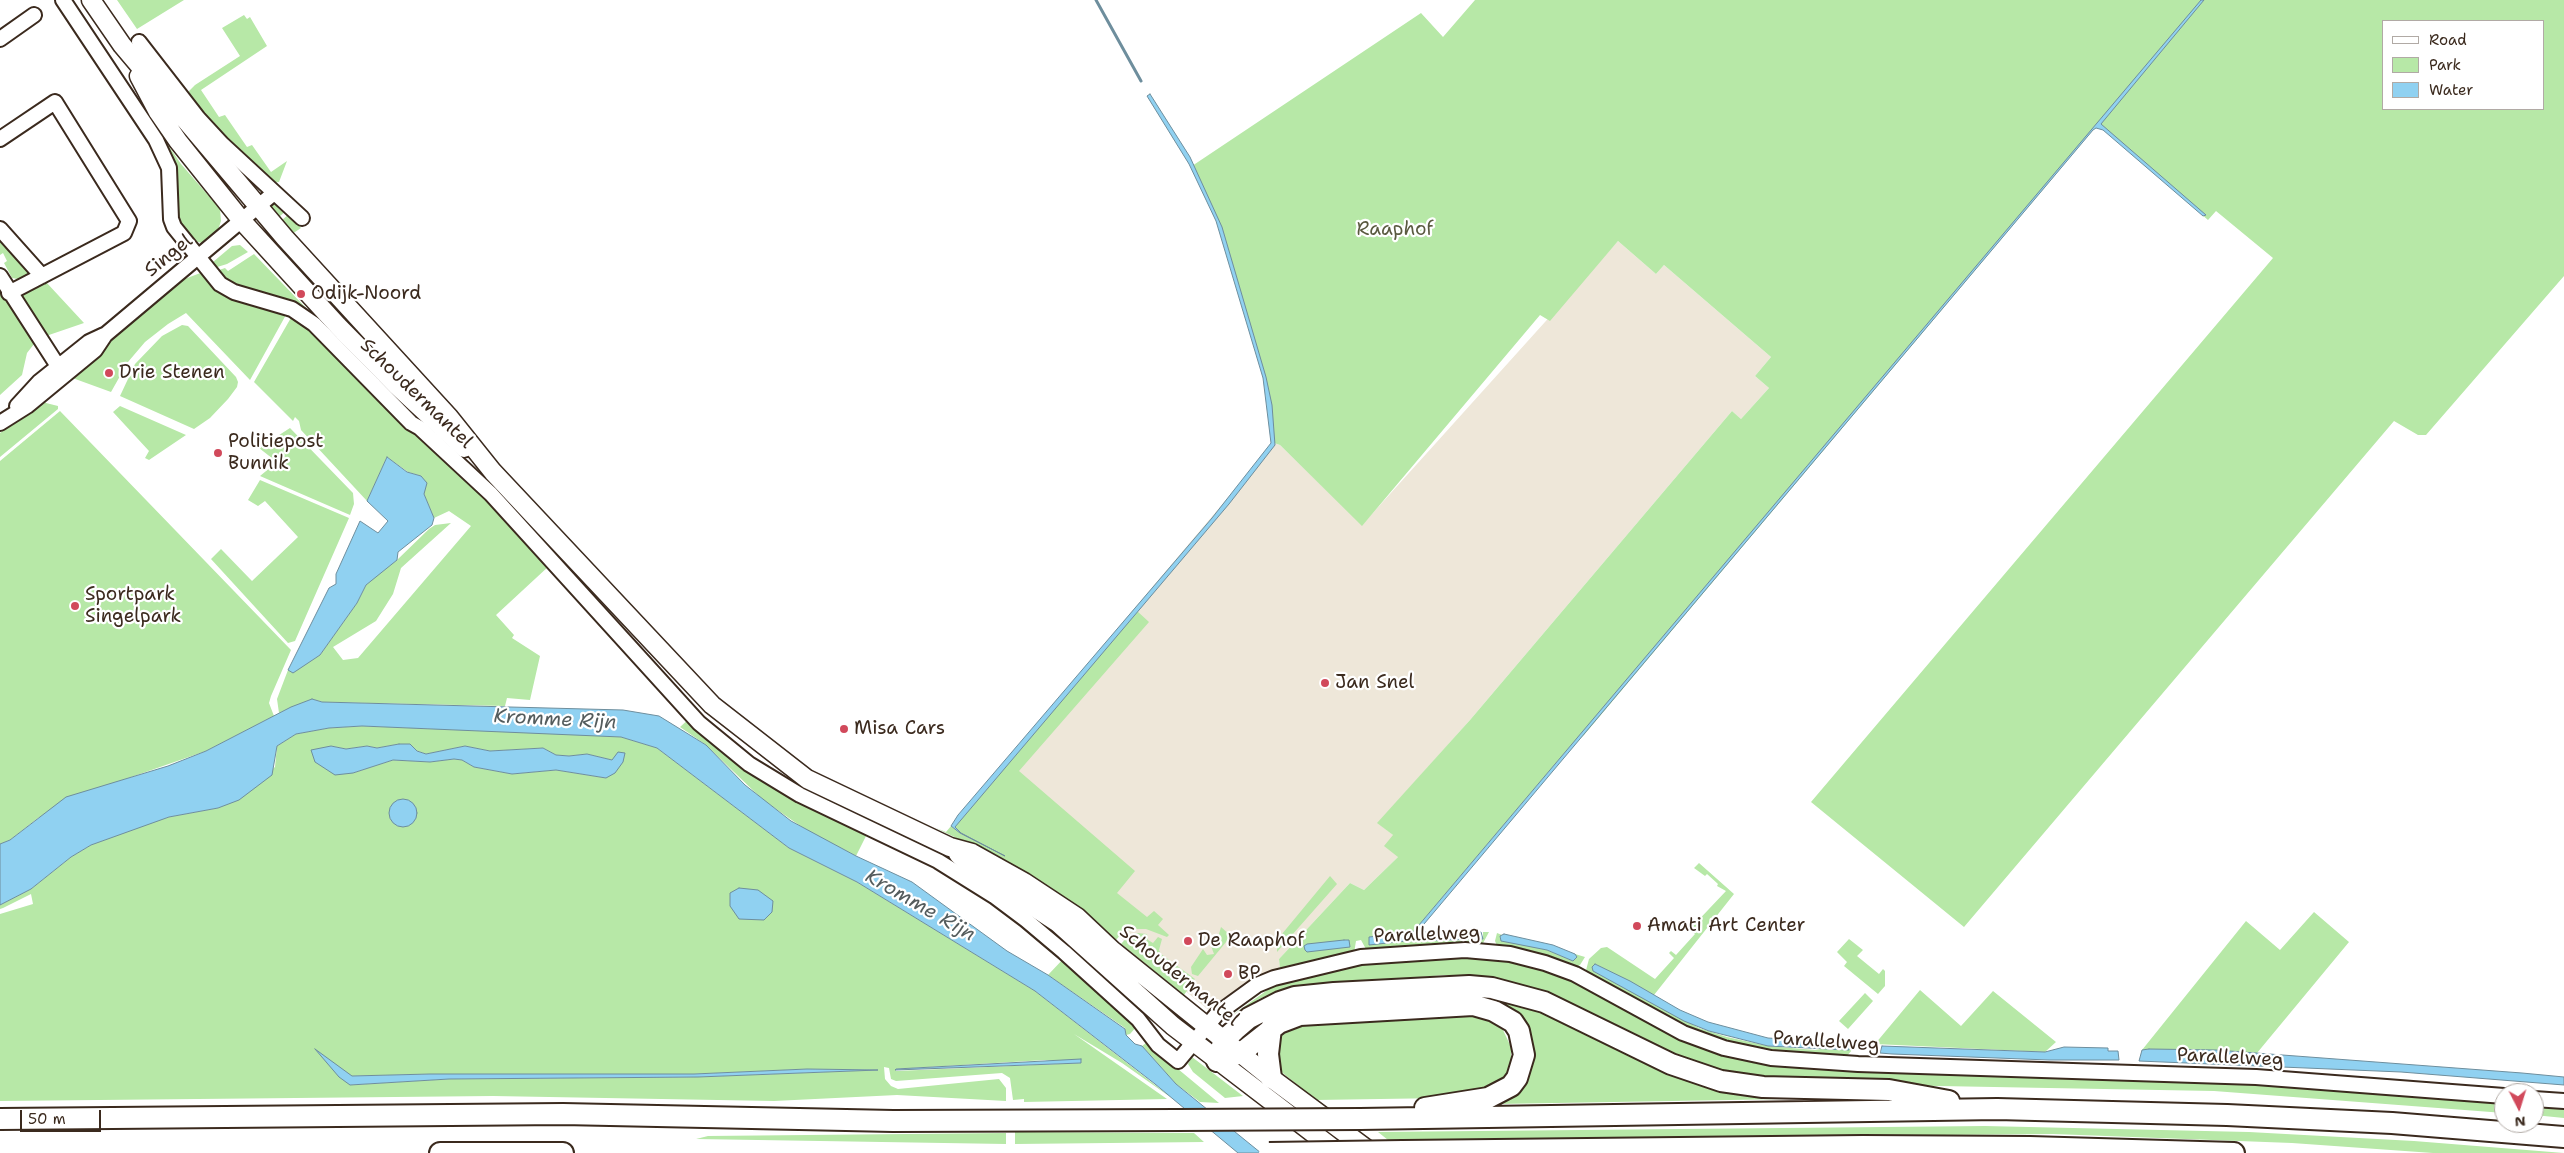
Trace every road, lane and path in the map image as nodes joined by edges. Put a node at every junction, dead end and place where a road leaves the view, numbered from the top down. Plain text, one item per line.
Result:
1 (63, 0) edge
2 (91, 0) edge
3 (34, 15) dead end
4 (0, 39) edge
5 (140, 42) dead end
6 (122, 44) junction
7 (0, 139) edge
8 (274, 193) junction
9 (258, 207) junction
10 (302, 218) dead end
11 (242, 221) junction
12 (0, 229) edge
13 (197, 256) junction
14 (0, 276) edge
15 (42, 276) junction
16 (10, 293) junction
17 (61, 371) junction
18 (5, 419) edge
19 (493, 472) junction
20 (804, 787) junction
21 (950, 847) junction
22 (1207, 1026) junction
23 (1271, 1028) junction
24 (1224, 1040) junction
25 (1194, 1042) junction
26 (1241, 1053) junction
27 (1217, 1061) junction
28 (1271, 1078) junction
29 (2494, 1095) edge
30 (2544, 1100) edge
31 (2564, 1101) edge
32 (1996, 1109) junction
33 (0, 1119) edge
34 (1360, 1119) junction
35 (2564, 1137) edge
36 (2192, 1151) junction
37 (1441, 1152) edge
38 (440, 1153) edge
39 (563, 1153) edge
40 (1269, 1153) edge
41 (1339, 1153) edge
42 (1372, 1153) edge
43 (2168, 1153) edge
44 (2234, 1153) edge

1 - 13 street, Schoudermantel
2 - 6 main road, Schoudermantel
3 - 4 street
5 - 8 street
6 - 9 main road, Schoudermantel
6 - 11 main road, Schoudermantel
7 - 15 street
8 - 9 street
8 - 10 street
9 - 11 street, Singel
9 - 19 main road, Schoudermantel
11 - 13 street, Singel
11 - 19 main road, Schoudermantel
12 - 15 street
13 - 17 street, Singel
13 - 20 street, Schoudermantel
14 - 16 street
15 - 16 street
16 - 17 street
17 - 18 street, Singel
19 - 20 main road, Schoudermantel
20 - 21 main road, Schoudermantel
20 - 25 street, Schoudermantel
21 - 22 main road, Schoudermantel
21 - 25 main road, Schoudermantel
22 - 24 main road, Schoudermantel
22 - 25 street, Parallelweg
22 - 29 street, Parallelweg
23 - 26 highway
23 - 28 highway
23 - 34 highway
24 - 26 main road, Schoudermantel
24 - 27 highway
24 - 32 highway
25 - 27 main road, Schoudermantel
26 - 27 highway
26 - 28 main road, Schoudermantel
27 - 41 main road, Schoudermantel
28 - 42 main road, Schoudermantel
30 - 31 street
32 - 34 highway
32 - 35 highway
33 - 34 highway, bridge
36 - 37 highway
36 - 43 highway
36 - 44 highway
37 - 40 highway, bridge
38 - 39 highway

